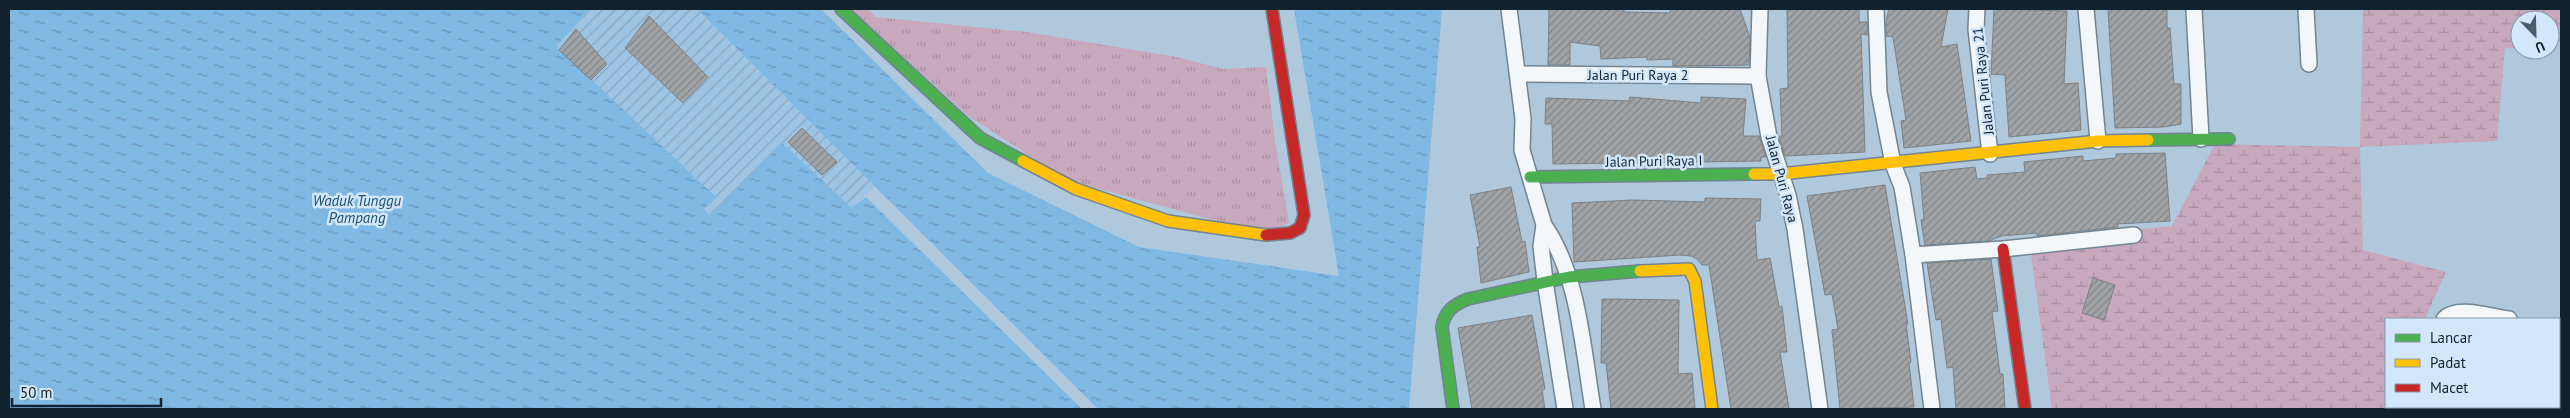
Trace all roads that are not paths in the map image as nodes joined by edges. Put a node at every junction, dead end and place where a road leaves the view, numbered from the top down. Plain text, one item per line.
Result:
1 (841, 9) edge
2 (1272, 9) edge
3 (1509, 9) edge
4 (1760, 9) edge
5 (1876, 9) edge
6 (1977, 9) edge
7 (2086, 9) edge
8 (2194, 9) edge
9 (2306, 9) edge
10 (2309, 64) dead end
11 (1518, 74) junction
12 (1758, 76) junction
13 (2201, 139) junction
14 (2230, 139) dead end
15 (2098, 141) junction
16 (1990, 154) junction
17 (1893, 164) junction
18 (1780, 174) junction
19 (1530, 177) junction
20 (1544, 225) junction
21 (2134, 234) dead end
22 (2003, 249) junction
23 (1913, 255) junction
24 (1569, 277) junction
25 (1545, 281) junction
26 (2446, 318) edge
27 (2502, 318) edge
28 (1453, 409) edge
29 (1565, 409) edge
30 (1594, 409) edge
31 (1712, 409) edge
32 (1820, 409) edge
33 (1932, 409) edge
34 (2025, 409) edge

1 - 2 street
3 - 11 street
4 - 12 street, Jalan Puri Raya
5 - 17 street
6 - 16 street, Jalan Puri Raya 21
7 - 15 street
8 - 13 street
9 - 10 street
11 - 12 street, Jalan Puri Raya 2
11 - 19 street
12 - 18 street, Jalan Puri Raya
13 - 14 street, Jalan Puri Raya I
13 - 15 street, Jalan Puri Raya I
15 - 16 street, Jalan Puri Raya I
16 - 17 street, Jalan Puri Raya I
17 - 18 street, Jalan Puri Raya I
17 - 23 street
18 - 19 street, Jalan Puri Raya I
18 - 32 street, Jalan Puri Raya
19 - 20 street
20 - 24 street
20 - 25 street
21 - 22 street
22 - 23 street
22 - 34 street
23 - 33 street
24 - 25 street
24 - 30 street
24 - 31 street
25 - 28 street
25 - 29 street
26 - 27 street

